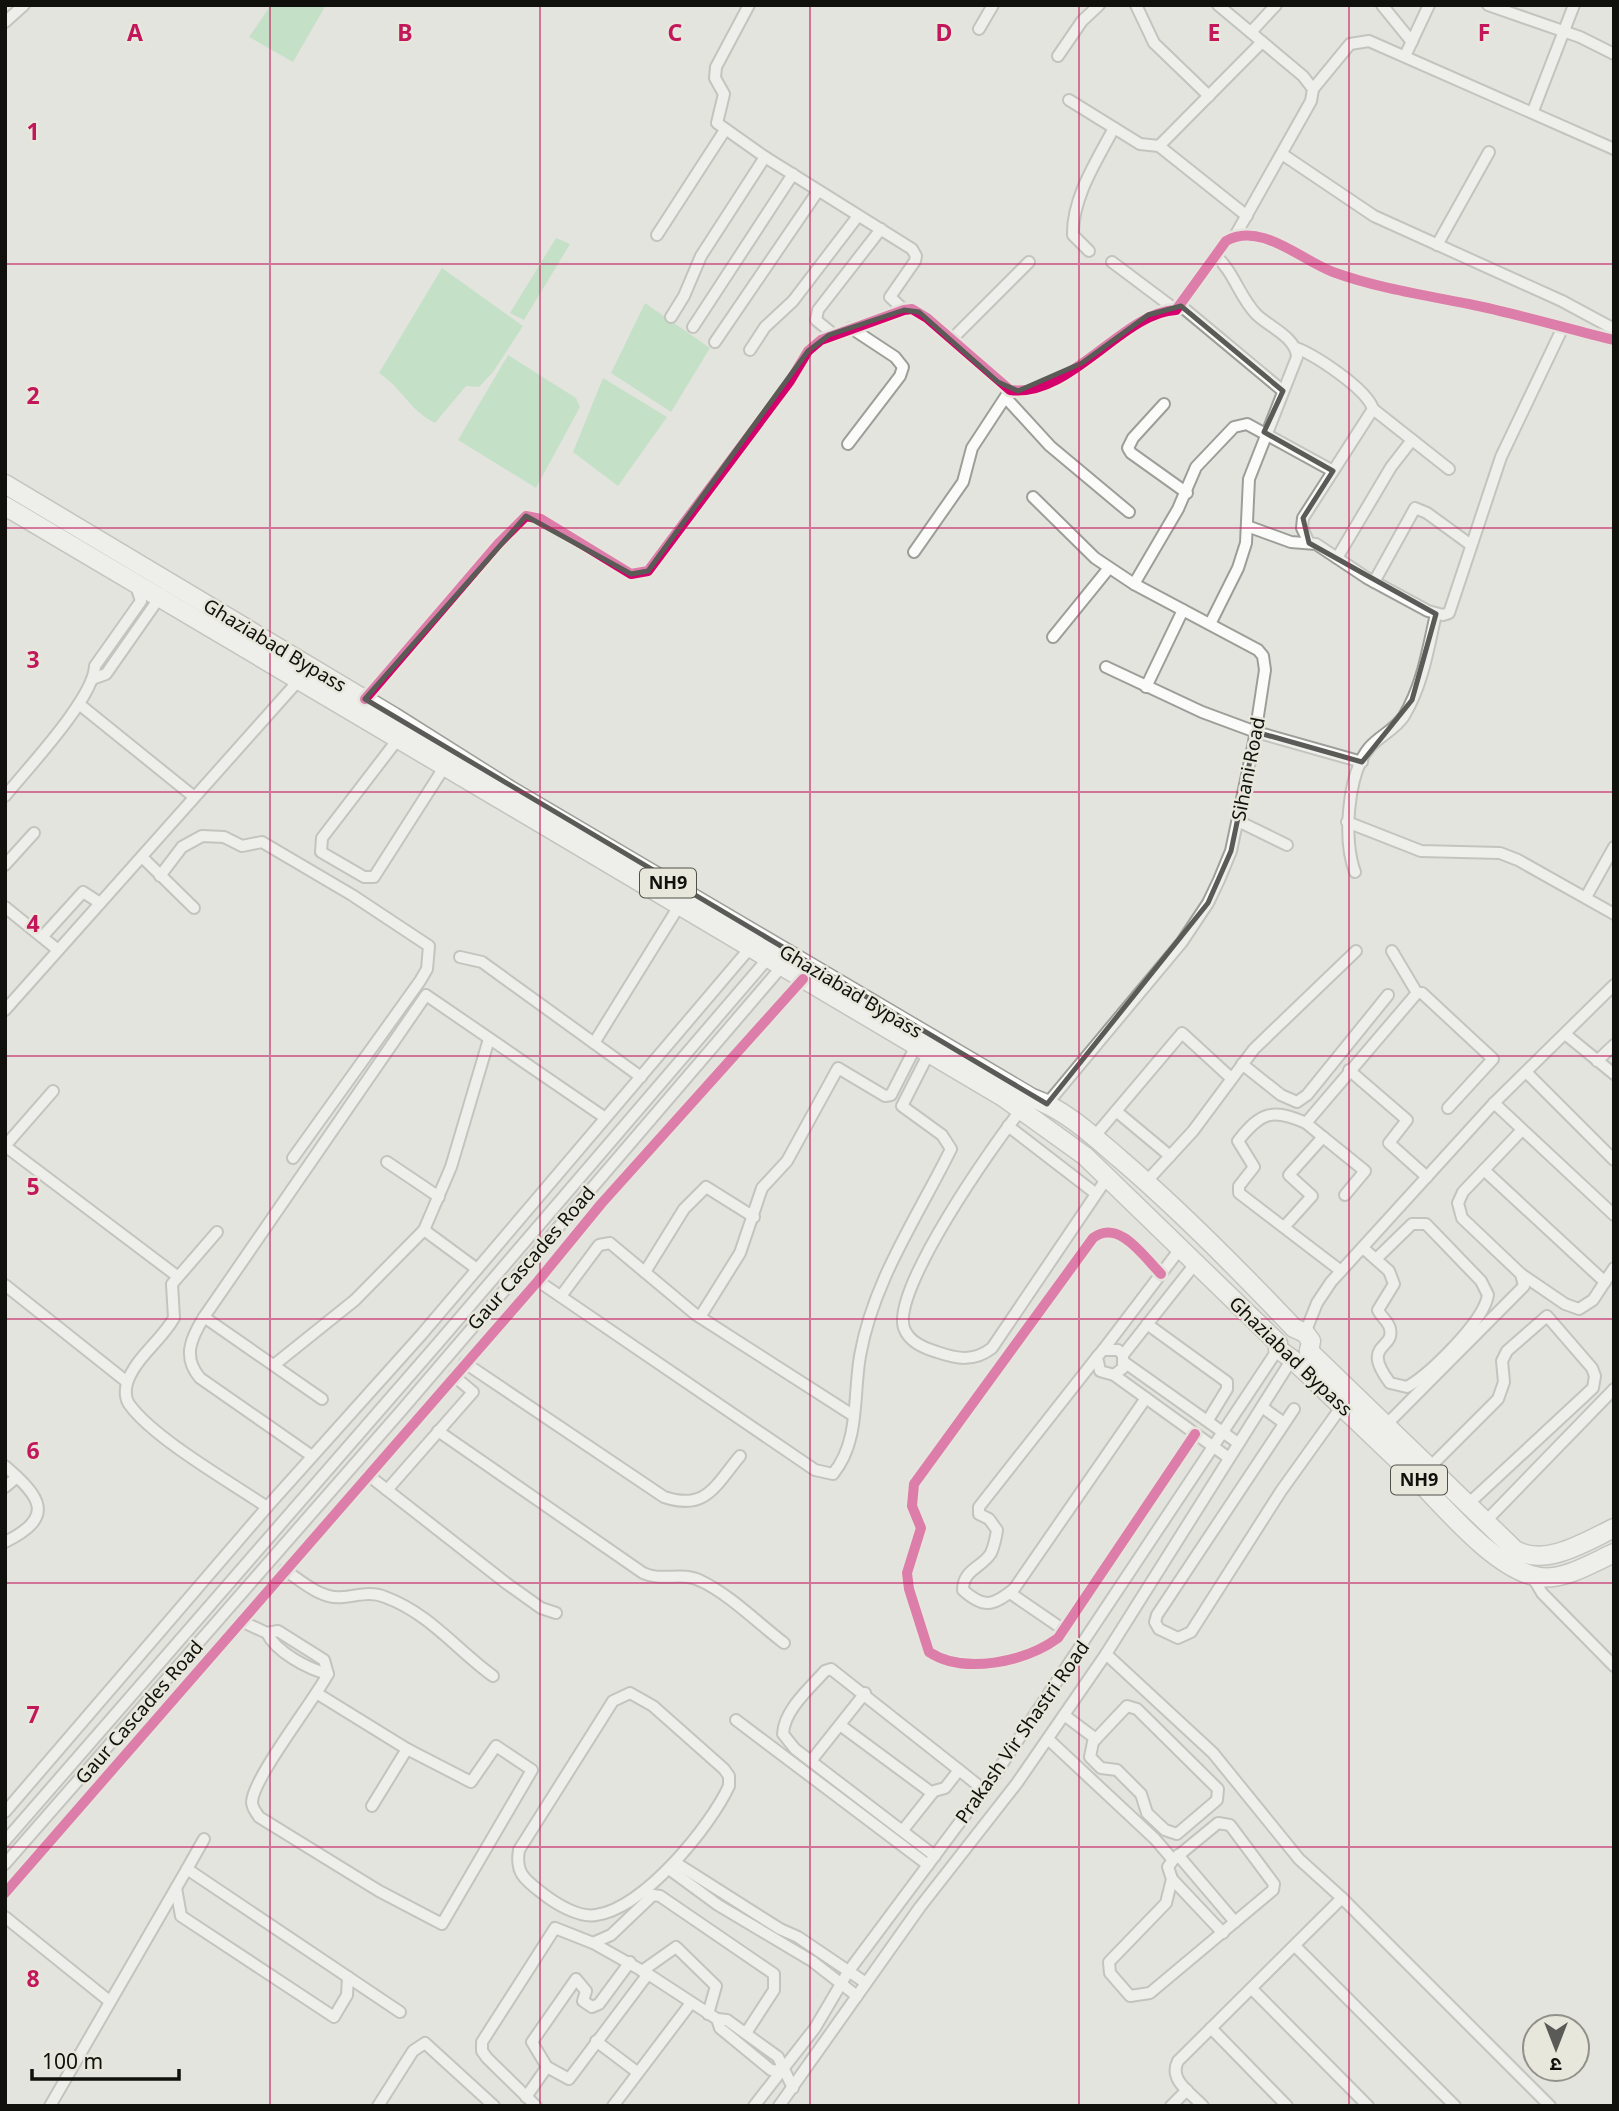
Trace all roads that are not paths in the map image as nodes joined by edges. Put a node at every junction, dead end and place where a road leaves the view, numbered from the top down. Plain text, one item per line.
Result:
1 (24, 5) edge
2 (749, 5) edge
3 (993, 5) edge
4 (1100, 5) edge
5 (1136, 5) edge
6 (1218, 5) edge
7 (1276, 5) edge
8 (1382, 5) edge
9 (1429, 5) edge
10 (1488, 5) edge
11 (1574, 5) edge
12 (5, 22) edge
13 (979, 29) dead end
14 (1251, 32) junction
15 (1564, 32) junction
16 (1262, 41) junction
17 (1412, 41) junction
18 (1614, 54) edge
19 (1058, 56) dead end
20 (1405, 56) junction
21 (1313, 89) junction
22 (1209, 96) junction
23 (1069, 100) dead end
24 (1533, 111) junction
25 (1114, 128) junction
26 (725, 130) junction
27 (1159, 146) junction
28 (1614, 149) edge
29 (1489, 152) dead end
30 (1282, 154) junction
31 (765, 157) junction
32 (793, 174) junction
33 (818, 191) junction
34 (858, 216) junction
35 (1247, 216) junction
36 (881, 229) junction
37 (657, 235) dead end
38 (1235, 236) junction
39 (1437, 245) junction
40 (1089, 251) dead end
41 (1215, 255) junction
42 (1029, 262) dead end
43 (1112, 262) dead end
44 (1178, 308) junction
45 (904, 310) junction
46 (671, 317) dead end
47 (692, 327) dead end
48 (1563, 327) junction
49 (850, 328) junction
50 (1614, 329) edge
51 (832, 334) junction
52 (952, 339) junction
53 (1614, 340) edge
54 (715, 342) dead end
55 (1296, 348) junction
56 (750, 350) dead end
57 (1283, 391) junction
58 (1008, 394) junction
59 (1164, 404) dead end
60 (1373, 409) junction
61 (1265, 433) junction
62 (1412, 440) junction
63 (848, 444) dead end
64 (1449, 469) dead end
65 (1333, 471) junction
66 (11, 487) edge
67 (1187, 493) junction
68 (1033, 497) dead end
69 (6, 506) edge
70 (1129, 512) dead end
71 (1247, 526) junction
72 (1310, 543) junction
73 (1471, 545) junction
74 (914, 552) dead end
75 (1337, 558) junction
76 (1109, 568) junction
77 (1374, 582) junction
78 (135, 583) junction
79 (1134, 584) junction
80 (165, 590) junction
81 (1183, 610) junction
82 (1436, 614) junction
83 (1210, 624) junction
84 (1054, 637) dead end
85 (1106, 667) dead end
86 (95, 678) junction
87 (299, 680) junction
88 (1146, 687) junction
89 (365, 699) junction
90 (79, 704) junction
91 (1256, 732) junction
92 (398, 739) junction
93 (1362, 762) junction
94 (445, 766) junction
95 (5, 796) edge
96 (193, 796) junction
97 (1238, 821) junction
98 (1347, 822) junction
99 (34, 833) dead end
100 (155, 842) junction
101 (1287, 845) dead end
102 (1614, 847) edge
103 (142, 857) junction
104 (173, 859) junction
105 (5, 865) edge
106 (1355, 872) dead end
107 (160, 876) junction
108 (1586, 897) junction
109 (100, 903) junction
110 (679, 906) junction
111 (5, 907) edge
112 (194, 908) dead end
113 (1614, 914) edge
114 (43, 936) junction
115 (750, 948) junction
116 (58, 950) junction
117 (1356, 951) dead end
118 (1392, 951) dead end
119 (460, 957) dead end
120 (779, 957) junction
121 (803, 979) junction
122 (1614, 985) edge
123 (1417, 993) junction
124 (1388, 995) dead end
125 (5, 1010) edge
126 (1564, 1034) junction
127 (489, 1039) junction
128 (594, 1043) junction
129 (1614, 1045) edge
130 (923, 1049) junction
131 (1597, 1061) junction
132 (1242, 1064) junction
133 (1349, 1070) junction
134 (1526, 1072) junction
135 (1614, 1074) edge
136 (641, 1077) junction
137 (1231, 1078) junction
138 (53, 1091) dead end
139 (887, 1096) junction
140 (1494, 1103) junction
141 (1047, 1104) junction
142 (901, 1106) junction
143 (1448, 1108) dead end
144 (1021, 1110) junction
145 (1116, 1111) junction
146 (604, 1117) junction
147 (1306, 1123) junction
148 (1008, 1126) junction
149 (1522, 1130) junction
150 (1323, 1136) junction
151 (1094, 1137) junction
152 (5, 1146) edge
153 (1170, 1156) junction
154 (293, 1158) dead end
155 (1614, 1160) edge
156 (387, 1163) dead end
157 (562, 1169) junction
158 (1484, 1170) junction
159 (1427, 1177) junction
160 (1107, 1178) junction
161 (576, 1181) junction
162 (1146, 1182) junction
163 (587, 1193) junction
164 (1095, 1193) junction
165 (1345, 1195) dead end
166 (439, 1197) junction
167 (601, 1204) junction
168 (1614, 1215) edge
169 (754, 1217) junction
170 (1285, 1226) junction
171 (424, 1230) junction
172 (217, 1232) dead end
173 (1363, 1248) junction
174 (1180, 1249) junction
175 (1376, 1259) junction
176 (1195, 1264) junction
177 (1614, 1268) edge
178 (477, 1269) junction
179 (1341, 1271) junction
180 (645, 1272) junction
181 (1161, 1274) junction
182 (1521, 1274) junction
183 (177, 1276) junction
184 (538, 1281) junction
185 (1605, 1282) junction
186 (5, 1285) edge
187 (561, 1296) junction
188 (204, 1317) junction
189 (700, 1317) junction
190 (1147, 1324) junction
191 (1303, 1337) junction
192 (1283, 1351) junction
193 (1100, 1353) junction
194 (1124, 1359) junction
195 (466, 1363) junction
196 (274, 1365) junction
197 (1115, 1375) junction
198 (454, 1376) junction
199 (127, 1382) junction
200 (1614, 1389) edge
201 (322, 1398) dead end
202 (1146, 1398) junction
203 (364, 1401) junction
204 (1342, 1406) junction
205 (1262, 1407) junction
206 (1294, 1409) dead end
207 (401, 1411) junction
208 (378, 1413) junction
209 (854, 1416) junction
210 (1208, 1420) junction
211 (415, 1423) junction
212 (1284, 1423) junction
213 (1385, 1426) junction
214 (438, 1431) junction
215 (1222, 1433) junction
216 (1195, 1434) junction
217 (1238, 1443) junction
218 (1213, 1446) junction
219 (740, 1456) dead end
220 (312, 1457) junction
221 (1229, 1458) junction
222 (5, 1466) edge
223 (1428, 1469) junction
224 (368, 1475) junction
225 (18, 1477) junction
226 (5, 1487) edge
227 (387, 1490) junction
228 (1466, 1506) junction
229 (267, 1507) junction
230 (1484, 1523) junction
231 (1614, 1528) edge
232 (5, 1542) edge
233 (259, 1548) junction
234 (1614, 1553) edge
235 (272, 1560) junction
236 (285, 1570) junction
237 (1532, 1576) junction
238 (1010, 1592) junction
239 (556, 1613) dead end
240 (241, 1621) junction
241 (1063, 1630) junction
242 (155, 1638) junction
243 (784, 1643) dead end
244 (170, 1650) junction
245 (1105, 1654) junction
246 (1614, 1666) edge
247 (493, 1676) dead end
248 (865, 1693) junction
249 (318, 1694) junction
250 (1064, 1715) junction
251 (736, 1720) dead end
252 (840, 1725) junction
253 (1048, 1739) junction
254 (1096, 1739) junction
255 (407, 1749) junction
256 (811, 1761) junction
257 (959, 1770) junction
258 (992, 1779) junction
259 (984, 1790) junction
260 (932, 1793) junction
261 (1010, 1793) junction
262 (372, 1805) dead end
263 (5, 1812) edge
264 (902, 1830) junction
265 (204, 1839) dead end
266 (5, 1841) edge
267 (1175, 1857) junction
268 (932, 1860) junction
269 (5, 1864) edge
270 (672, 1866) junction
271 (187, 1869) junction
272 (1172, 1879) junction
273 (176, 1888) junction
274 (5, 1894) edge
275 (1342, 1898) junction
276 (721, 1900) junction
277 (5, 1917) edge
278 (767, 1921) junction
279 (1235, 1923) junction
280 (760, 1931) junction
281 (1223, 1933) junction
282 (593, 1943) junction
283 (1295, 1946) junction
284 (630, 1962) junction
285 (848, 1972) junction
286 (645, 1973) junction
287 (348, 1977) junction
288 (866, 1983) junction
289 (840, 1985) junction
290 (1252, 1989) junction
291 (857, 1996) junction
292 (108, 2000) junction
293 (691, 2003) junction
294 (400, 2012) dead end
295 (712, 2017) junction
296 (1211, 2028) junction
297 (746, 2033) junction
298 (596, 2041) junction
299 (547, 2067) junction
300 (782, 2071) junction
301 (637, 2072) junction
302 (793, 2088) junction
303 (1187, 2090) junction
304 (526, 2097) junction
305 (50, 2106) edge
306 (378, 2106) edge
307 (494, 2106) edge
308 (536, 2106) edge
309 (613, 2106) edge
310 (754, 2106) edge
311 (779, 2106) edge
312 (1171, 2106) edge
313 (1203, 2106) edge
314 (1287, 2106) edge
315 (1368, 2106) edge
316 (1455, 2106) edge
317 (1550, 2106) edge

1 - 12 street
2 - 26 street
3 - 13 street
4 - 19 street
5 - 22 street
6 - 14 street
7 - 14 street
8 - 17 street
9 - 17 street
10 - 15 street
11 - 15 street
14 - 16 street
15 - 18 street
15 - 24 street
16 - 21 street
16 - 22 street
17 - 20 street
20 - 21 street
20 - 24 street
21 - 30 street
22 - 27 street
23 - 25 street
24 - 28 street
25 - 27 street
25 - 40 street
26 - 31 street
26 - 37 street
27 - 35 street
29 - 39 street
30 - 35 street
30 - 39 street
31 - 32 street
31 - 46 street
32 - 33 street
32 - 47 street
33 - 34 street
33 - 54 street
34 - 36 street
34 - 56 street
35 - 38 street
36 - 45 street
36 - 51 street
38 - 41 street
38 - 48 street
39 - 50 street
41 - 44 street
41 - 55 street
42 - 52 street
43 - 44 street
44 - 57 street
44 - 58 street
45 - 49 street
45 - 52 street
48 - 53 street
48 - 73 street
49 - 51 street
49 - 63 street
51 - 89 street
52 - 58 street
55 - 57 street
55 - 60 street
57 - 61 street
58 - 70 street
58 - 74 street
59 - 67 street
60 - 62 street
60 - 65 street
61 - 65 street
61 - 67 street
61 - 71 street
62 - 64 street
62 - 75 street
65 - 72 street
66 - 69 highway
66 - 80 highway, Ghaziabad Bypass / NH9
67 - 79 street
68 - 76 street, Sihani Road
69 - 78 highway, Ghaziabad Bypass / NH9
71 - 72 street
71 - 83 street
72 - 75 street
73 - 77 street
73 - 82 street
75 - 77 street
76 - 79 street, Sihani Road
76 - 84 street
77 - 82 street
78 - 80 highway, Ghaziabad Bypass / NH9
78 - 86 street
79 - 81 street, Sihani Road
80 - 86 street
80 - 87 highway, Ghaziabad Bypass / NH9
80 - 89 highway, Ghaziabad Bypass / NH9
81 - 83 street, Sihani Road
81 - 88 street
82 - 93 street
83 - 91 street, Sihani Road
85 - 88 street
86 - 90 street
87 - 92 highway, Ghaziabad Bypass / NH9
87 - 96 street
88 - 91 street
89 - 120 highway, Ghaziabad Bypass / NH9
90 - 95 street
90 - 96 street
91 - 93 street
91 - 97 street, Sihani Road
92 - 94 highway, Ghaziabad Bypass / NH9
92 - 94 street
93 - 98 street
94 - 110 highway, Ghaziabad Bypass / NH9
96 - 100 street
97 - 101 street
97 - 141 street, Sihani Road
98 - 106 street
98 - 108 street
99 - 105 street
100 - 103 street
100 - 104 street
102 - 108 street
103 - 107 street
103 - 109 street
104 - 107 street
104 - 154 street
107 - 112 street
108 - 113 street
109 - 114 street
109 - 116 street
110 - 115 highway, Ghaziabad Bypass / NH9
110 - 128 street
111 - 114 street
114 - 116 street
115 - 120 highway, Ghaziabad Bypass / NH9
115 - 136 street
116 - 125 street
117 - 132 street
118 - 123 street
119 - 128 street
120 - 121 highway, Ghaziabad Bypass / NH9
120 - 141 highway, Ghaziabad Bypass / NH9
120 - 161 street, Gaur Cascades Road
120 - 163 street, Gaur Cascades Road
121 - 130 highway, Ghaziabad Bypass / NH9
121 - 167 street
122 - 126 street
123 - 133 street
123 - 143 street
124 - 132 street
126 - 131 street
126 - 134 street
127 - 146 street
127 - 166 street
127 - 188 street
128 - 136 street
129 - 131 street
130 - 139 street
130 - 142 street
130 - 144 highway, Ghaziabad Bypass / NH9
131 - 135 street
132 - 137 street
133 - 147 street
133 - 159 street
134 - 140 street
134 - 155 street
136 - 146 street
137 - 145 street
137 - 153 street
138 - 152 street
139 - 142 street
139 - 169 street
140 - 149 street
140 - 159 street
141 - 151 highway, Ghaziabad Bypass / NH9
142 - 209 street
144 - 148 street
144 - 160 highway, Ghaziabad Bypass / NH9
145 - 151 street
145 - 153 street
146 - 157 street
147 - 150 street
147 - 170 street
148 - 164 street
148 - 164 street
149 - 158 street
149 - 168 street
150 - 165 street
150 - 170 street
151 - 162 highway, Ghaziabad Bypass / NH9
152 - 183 street
153 - 162 street
156 - 166 street
157 - 161 street
157 - 178 street
158 - 182 street
158 - 185 street
159 - 173 street
160 - 164 street
160 - 174 highway, Ghaziabad Bypass / NH9
161 - 208 street, Gaur Cascades Road
162 - 191 highway, Ghaziabad Bypass / NH9
163 - 167 street
163 - 207 street, Gaur Cascades Road
166 - 171 street
167 - 184 street
169 - 180 street
169 - 189 street
170 - 179 street
171 - 178 street
171 - 196 street
172 - 183 street
173 - 175 street
173 - 179 street
174 - 176 highway, Ghaziabad Bypass / NH9
174 - 181 street
175 - 175 street
176 - 190 street
176 - 192 highway, Ghaziabad Bypass / NH9
177 - 185 street
178 - 203 street
179 - 191 street
180 - 187 street
180 - 189 street
181 - 193 street
181 - 241 street
182 - 185 street
182 - 213 street
183 - 199 street
184 - 187 street
184 - 195 street
186 - 199 street
187 - 209 street
188 - 196 street
188 - 220 street
189 - 209 street
190 - 194 street
190 - 210 street
191 - 192 highway
191 - 192 highway
191 - 213 highway, Ghaziabad Bypass / NH9
192 - 204 highway, Ghaziabad Bypass / NH9
192 - 205 street, Prakash Vir Shastri Road
192 - 215 street, Prakash Vir Shastri Road
193 - 194 street
193 - 197 street
193 - 238 street
194 - 197 street
194 - 210 street
195 - 198 street
195 - 219 street
196 - 201 street
197 - 202 street
198 - 211 street
198 - 214 street
199 - 229 street
200 - 230 street
202 - 216 street
202 - 238 street
203 - 208 street
203 - 220 street
204 - 212 street
204 - 237 highway, Ghaziabad Bypass / NH9
205 - 212 street
205 - 217 street, Prakash Vir Shastri Road
206 - 212 street
207 - 211 street
207 - 235 street, Gaur Cascades Road
208 - 233 street, Gaur Cascades Road
210 - 215 street
211 - 224 street
213 - 223 highway, Ghaziabad Bypass / NH9
214 - 227 street
214 - 243 street
215 - 217 street
215 - 218 street, Prakash Vir Shastri Road
216 - 218 street
216 - 241 street
217 - 221 street, Prakash Vir Shastri Road
218 - 221 street
218 - 258 street, Prakash Vir Shastri Road
220 - 229 street
221 - 245 street, Prakash Vir Shastri Road
222 - 225 street
223 - 228 highway, Ghaziabad Bypass / NH9
223 - 228 street
224 - 227 street
224 - 236 street
225 - 226 street
225 - 232 street
227 - 239 street
228 - 230 highway, Ghaziabad Bypass / NH9
229 - 242 street
230 - 231 highway, Ghaziabad Bypass / NH9
233 - 235 street
233 - 244 street, Gaur Cascades Road
234 - 237 highway
235 - 269 street, Gaur Cascades Road
236 - 240 street
236 - 247 street
237 - 246 street
238 - 241 street
240 - 249 street
240 - 274 street
242 - 244 street
242 - 263 street
244 - 266 street, Gaur Cascades Road
245 - 250 street, Prakash Vir Shastri Road
245 - 275 street
248 - 252 street
248 - 256 street
248 - 257 street
249 - 255 street
249 - 255 street
250 - 253 street, Prakash Vir Shastri Road
250 - 254 street
251 - 268 street
252 - 256 street
252 - 260 street
253 - 261 street, Prakash Vir Shastri Road
253 - 267 street
254 - 254 street
255 - 262 street
256 - 264 street
257 - 259 street
257 - 260 street
258 - 259 street, Prakash Vir Shastri Road
258 - 261 street
259 - 268 street, Prakash Vir Shastri Road
260 - 264 street
261 - 288 street, Prakash Vir Shastri Road
264 - 268 street
265 - 271 street
267 - 272 street
267 - 279 street
267 - 279 street
268 - 285 street, Prakash Vir Shastri Road
270 - 270 street
270 - 276 street
271 - 273 street
271 - 287 street
272 - 281 street
272 - 281 street
273 - 287 street
273 - 292 street
275 - 283 street
275 - 317 street
276 - 278 street
276 - 280 street
277 - 292 street
278 - 280 street
278 - 285 street
279 - 281 street
280 - 289 street
282 - 284 street
282 - 297 street
282 - 304 street
283 - 290 street
283 - 316 street
284 - 286 street
284 - 299 street
285 - 288 street
285 - 289 street, Prakash Vir Shastri Road
286 - 293 street
286 - 295 street
286 - 298 street
287 - 294 street
288 - 291 street, Prakash Vir Shastri Road
289 - 291 street
289 - 300 street, Prakash Vir Shastri Road
290 - 296 street
290 - 315 street
291 - 302 street, Prakash Vir Shastri Road
292 - 305 street
293 - 295 street
293 - 301 street
295 - 297 street
295 - 300 street
296 - 303 street
296 - 314 street
297 - 300 street
298 - 299 street
298 - 301 street
299 - 304 street
300 - 302 street
300 - 310 street, Prakash Vir Shastri Road
301 - 309 street
302 - 311 street, Prakash Vir Shastri Road
303 - 312 street
303 - 313 street
304 - 308 street
306 - 307 street

